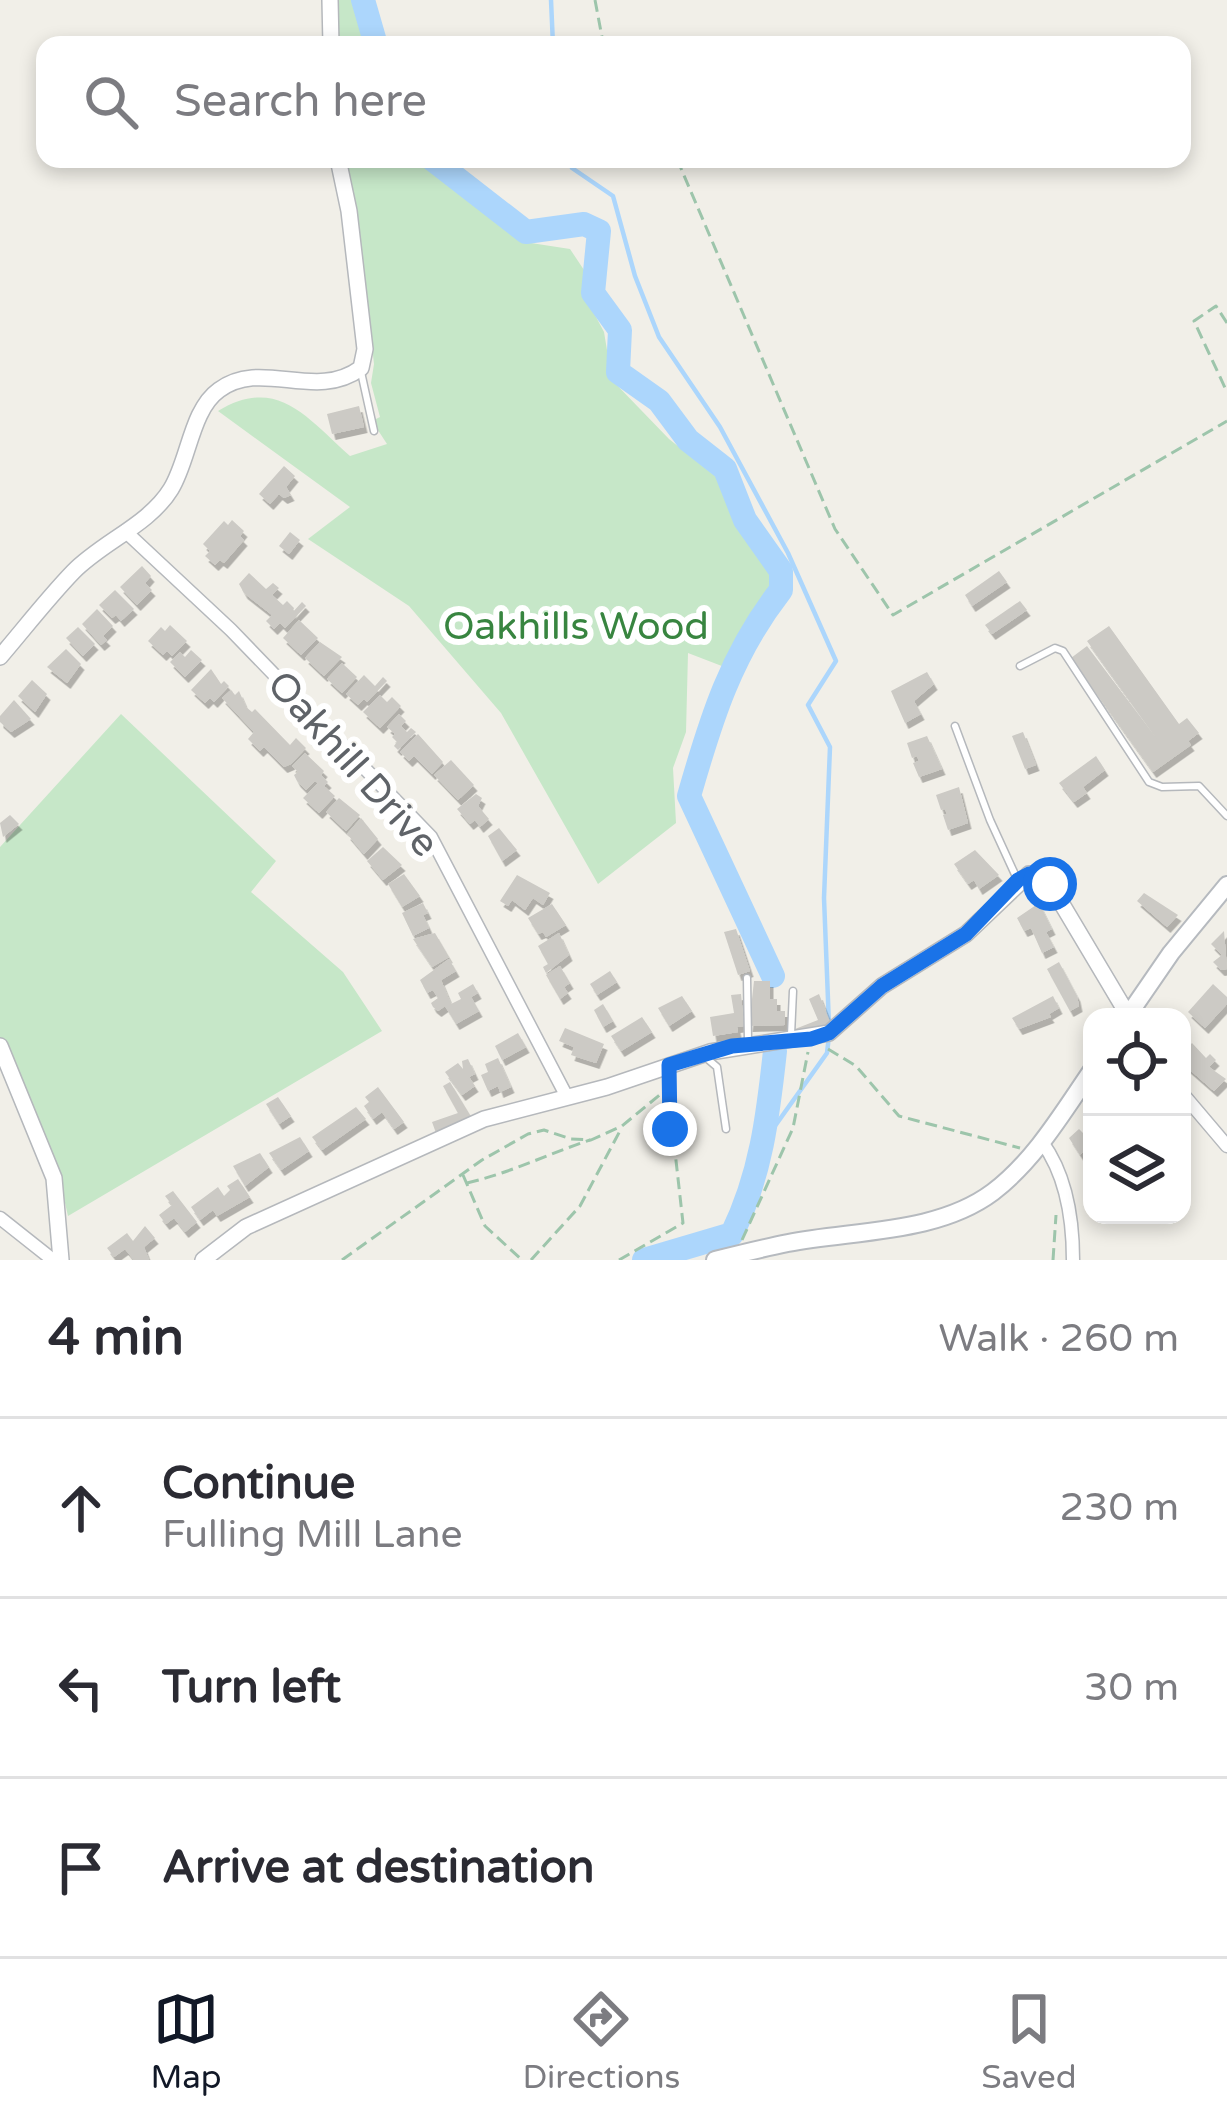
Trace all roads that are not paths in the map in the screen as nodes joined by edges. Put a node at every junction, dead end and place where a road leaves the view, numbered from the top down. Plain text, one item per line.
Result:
1 (330, 0) edge
2 (332, 36) edge
3 (340, 168) edge
4 (361, 368) junction
5 (374, 431) dead end
6 (125, 531) junction
7 (0, 657) edge
8 (1020, 666) dead end
9 (955, 726) dead end
10 (1227, 816) edge
11 (1018, 880) junction
12 (1227, 885) edge
13 (747, 978) dead end
14 (793, 991) dead end
15 (1122, 1008) edge
16 (1133, 1008) edge
17 (790, 1040) junction
18 (748, 1045) junction
19 (0, 1046) edge
20 (725, 1048) junction
21 (702, 1054) junction
22 (717, 1067) junction
23 (1083, 1083) edge
24 (567, 1097) junction
25 (1191, 1104) edge
26 (726, 1130) dead end
27 (1227, 1146) edge
28 (1038, 1147) junction
29 (0, 1218) edge
30 (57, 1260) edge
31 (203, 1260) edge
32 (716, 1260) edge
33 (1073, 1260) edge

1 - 2 street
3 - 4 street
4 - 5 lane
4 - 6 street
6 - 7 street
6 - 24 street, Oakhill Drive
8 - 10 lane
9 - 11 lane
11 - 15 street
11 - 17 street
12 - 16 main road
13 - 18 lane
14 - 17 lane
17 - 18 street
18 - 20 street
19 - 30 street
20 - 21 street
20 - 22 lane
21 - 22 lane
21 - 24 street
22 - 26 lane
23 - 28 main road
24 - 31 street
25 - 27 street
28 - 32 main road
28 - 33 street
29 - 30 street

